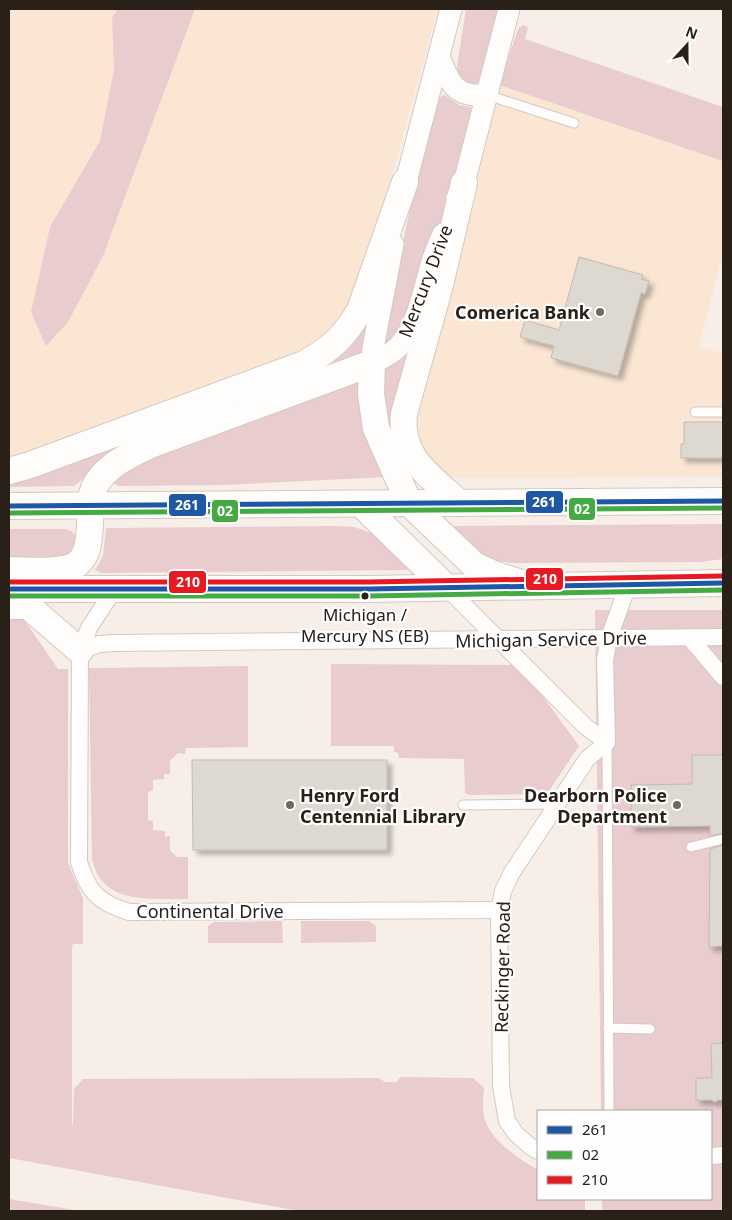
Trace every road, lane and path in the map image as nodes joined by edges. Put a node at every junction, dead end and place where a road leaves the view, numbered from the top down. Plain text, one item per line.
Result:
1 (451, 9) edge
2 (509, 9) edge
3 (438, 56) junction
4 (487, 95) junction
5 (574, 123) dead end
6 (404, 182) junction
7 (464, 183) junction
8 (372, 363) junction
9 (695, 412) dead end
10 (723, 412) edge
11 (9, 471) edge
12 (723, 501) edge
13 (459, 503) junction
14 (360, 504) junction
15 (409, 504) junction
16 (9, 506) edge
17 (91, 506) junction
18 (9, 570) edge
19 (723, 583) edge
20 (628, 585) junction
21 (531, 586) junction
22 (446, 587) junction
23 (115, 588) junction
24 (9, 589) edge
25 (9, 606) edge
26 (689, 637) junction
27 (723, 637) edge
28 (609, 638) junction
29 (499, 639) junction
30 (80, 651) junction
31 (723, 677) edge
32 (607, 742) junction
33 (556, 804) junction
34 (463, 806) dead end
35 (723, 839) edge
36 (691, 847) dead end
37 (499, 910) junction
38 (608, 1028) junction
39 (650, 1029) dead end
40 (609, 1110) edge
41 (537, 1150) edge

1 - 3 street, Mercury Drive
2 - 4 street, Mercury Drive
3 - 4 street
3 - 6 street, Mercury Drive
4 - 5 lane
4 - 7 street, Mercury Drive
6 - 8 street, Mercury Drive
6 - 11 main road
7 - 8 street, Mercury Drive
7 - 13 main road
8 - 15 main road
8 - 17 main road
9 - 10 lane
12 - 13 main road
13 - 15 main road
14 - 15 main road
14 - 17 main road
14 - 22 main road
15 - 21 main road
16 - 17 main road
17 - 18 main road
19 - 20 main road
20 - 21 main road
20 - 28 street
21 - 22 main road
22 - 23 main road
22 - 29 street
23 - 24 main road
23 - 30 street, Continental Drive
25 - 30 main road
26 - 27 street, Michigan Service Drive
26 - 28 street, Michigan Service Drive
26 - 31 street
28 - 29 street, Michigan Service Drive
28 - 32 street
29 - 30 street, Michigan Service Drive
29 - 32 street
30 - 37 street, Continental Drive
32 - 33 street, Reckinger Road
32 - 38 lane
33 - 34 lane
33 - 37 street, Reckinger Road
35 - 36 lane
37 - 41 street, Reckinger Road
38 - 39 lane
38 - 40 lane

